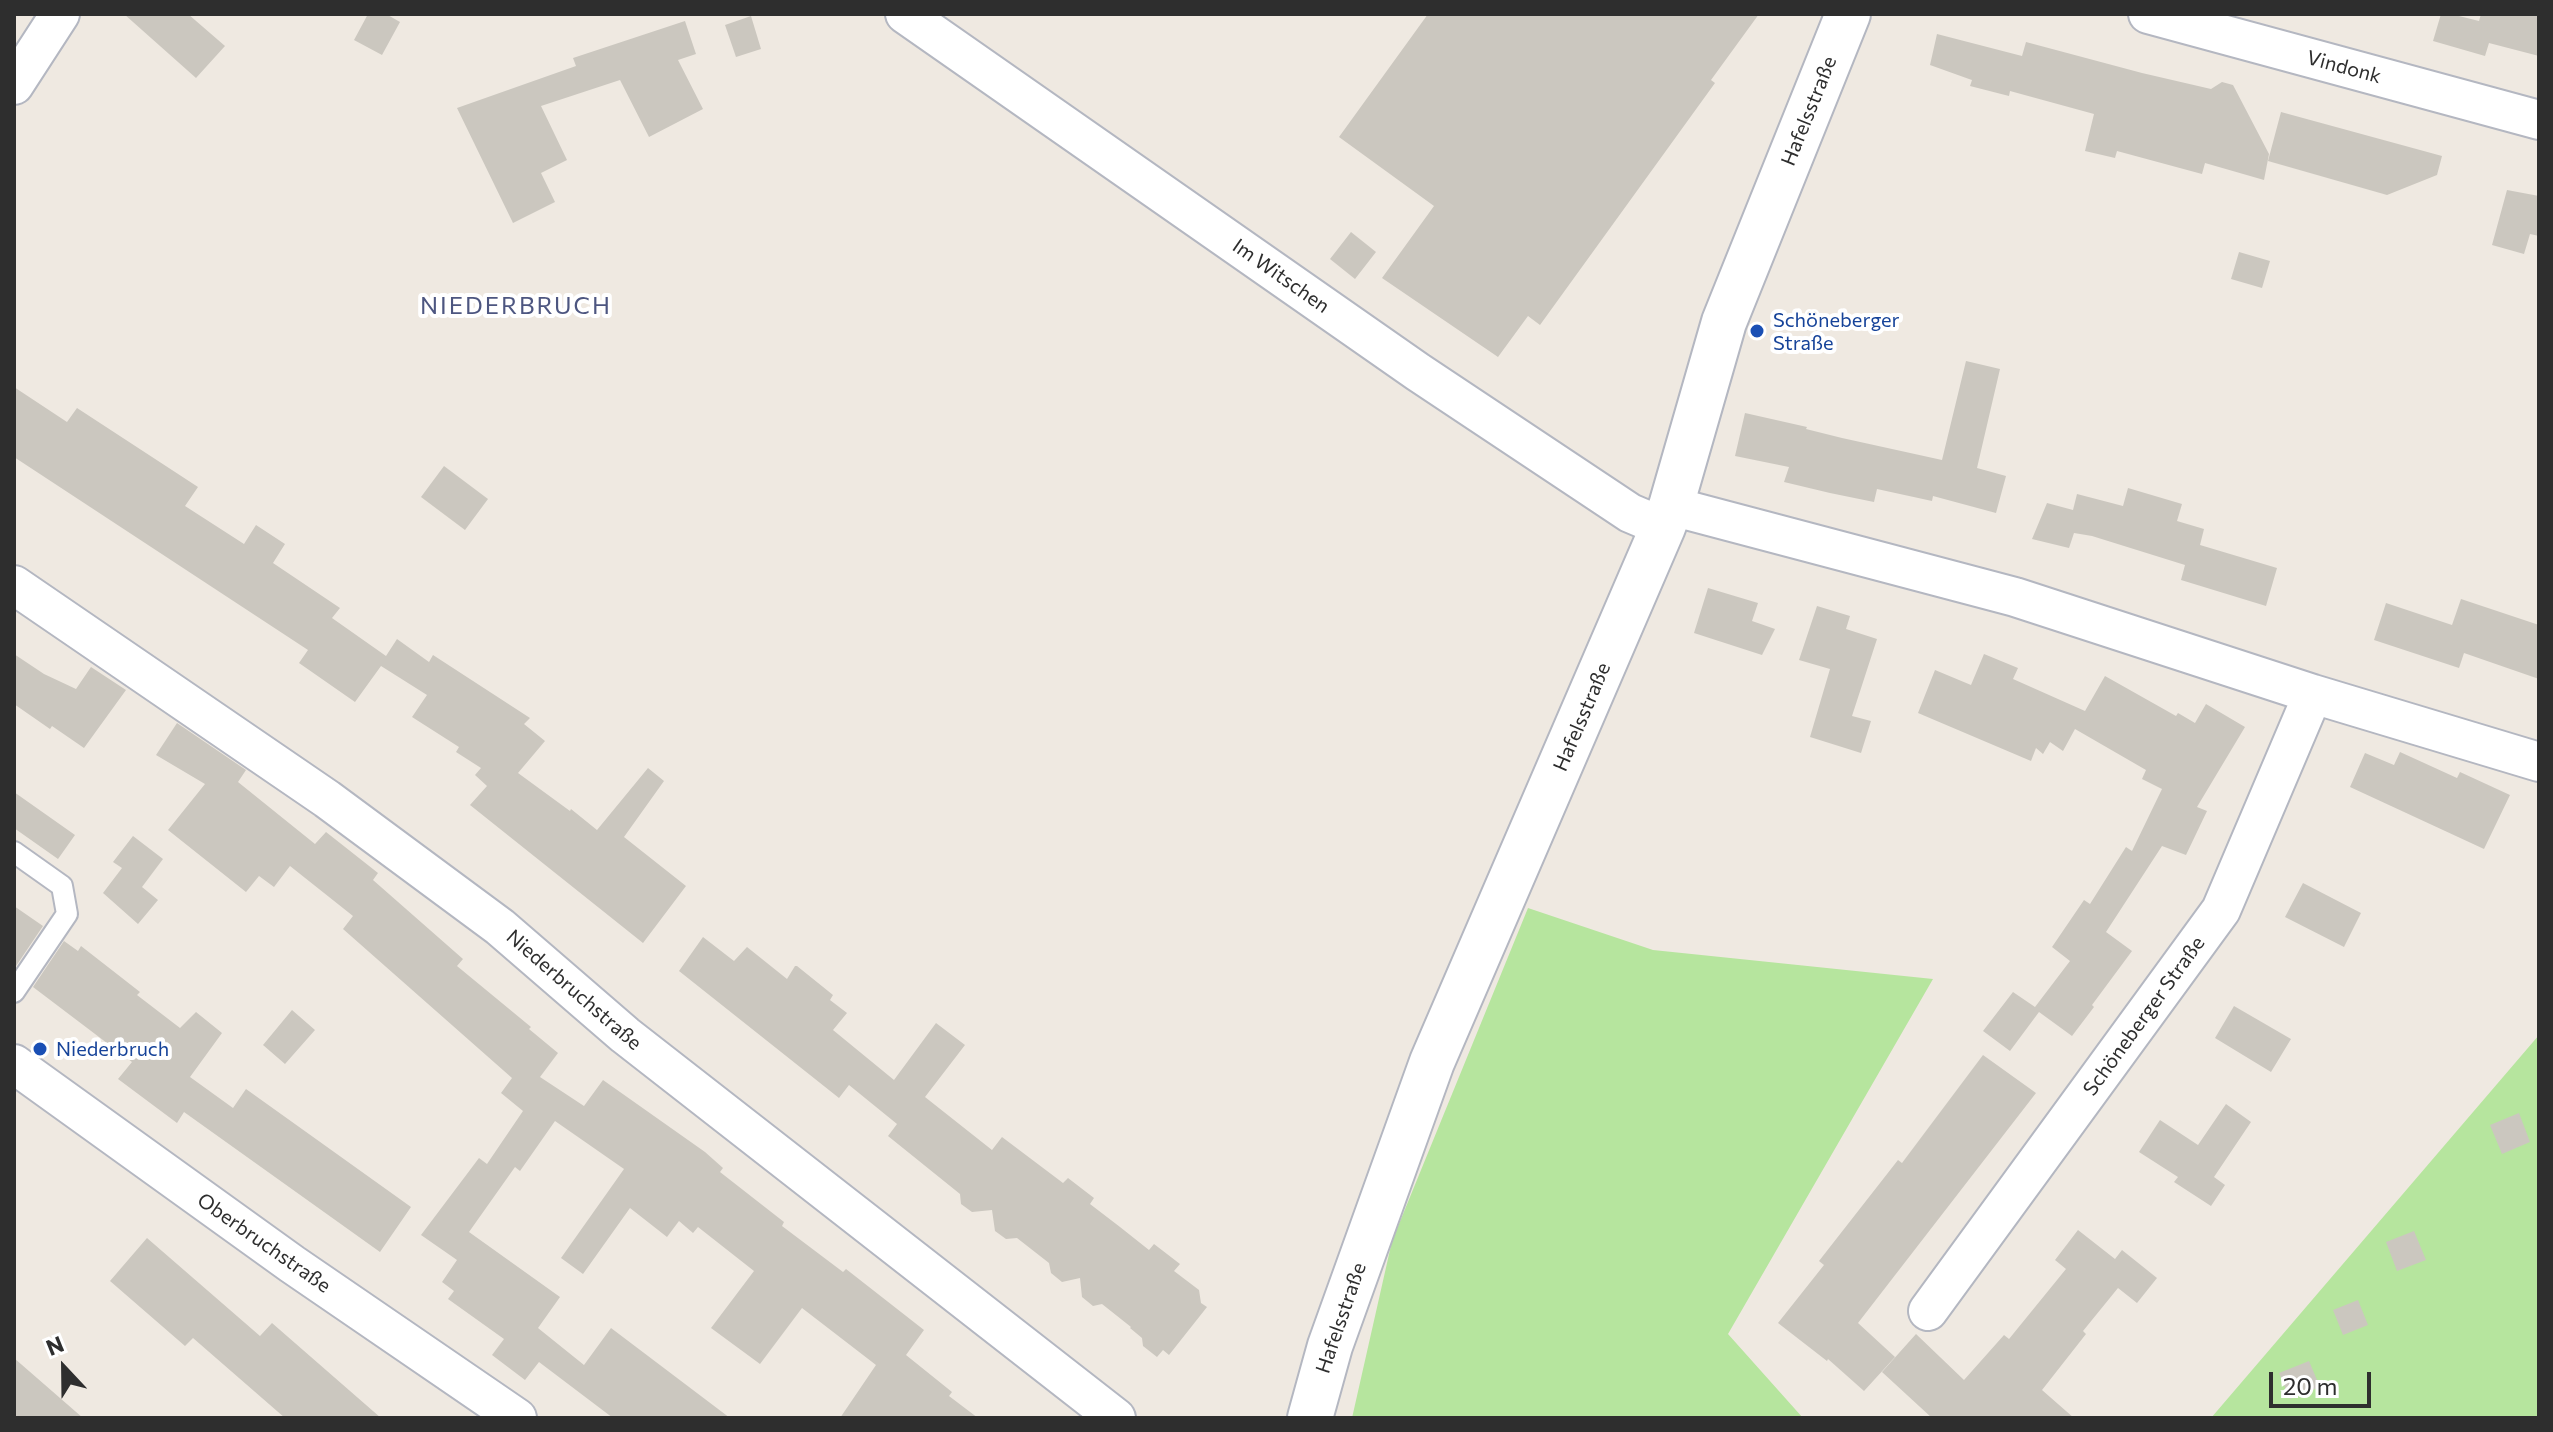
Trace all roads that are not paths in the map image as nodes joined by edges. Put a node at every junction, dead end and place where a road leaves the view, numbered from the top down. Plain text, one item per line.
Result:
1 (60, 14) edge
2 (905, 14) edge
3 (1848, 14) edge
4 (2148, 14) edge
5 (14, 85) edge
6 (2539, 120) edge
7 (1667, 517) junction
8 (14, 585) edge
9 (2313, 694) junction
10 (2539, 762) edge
11 (14, 852) edge
12 (14, 992) edge
13 (14, 1064) edge
14 (1928, 1311) dead end
15 (517, 1418) edge
16 (1116, 1418) edge
17 (1310, 1418) edge

1 - 5 street
2 - 7 street, Im Witschen
3 - 7 main road, Hafelsstraße
4 - 6 street, Vindonk
7 - 9 street
7 - 17 main road, Hafelsstraße
8 - 16 street, Niederbruchstraße
9 - 10 street
9 - 14 street, Schöneberger Straße
11 - 12 lane
13 - 15 street, Oberbruchstraße

